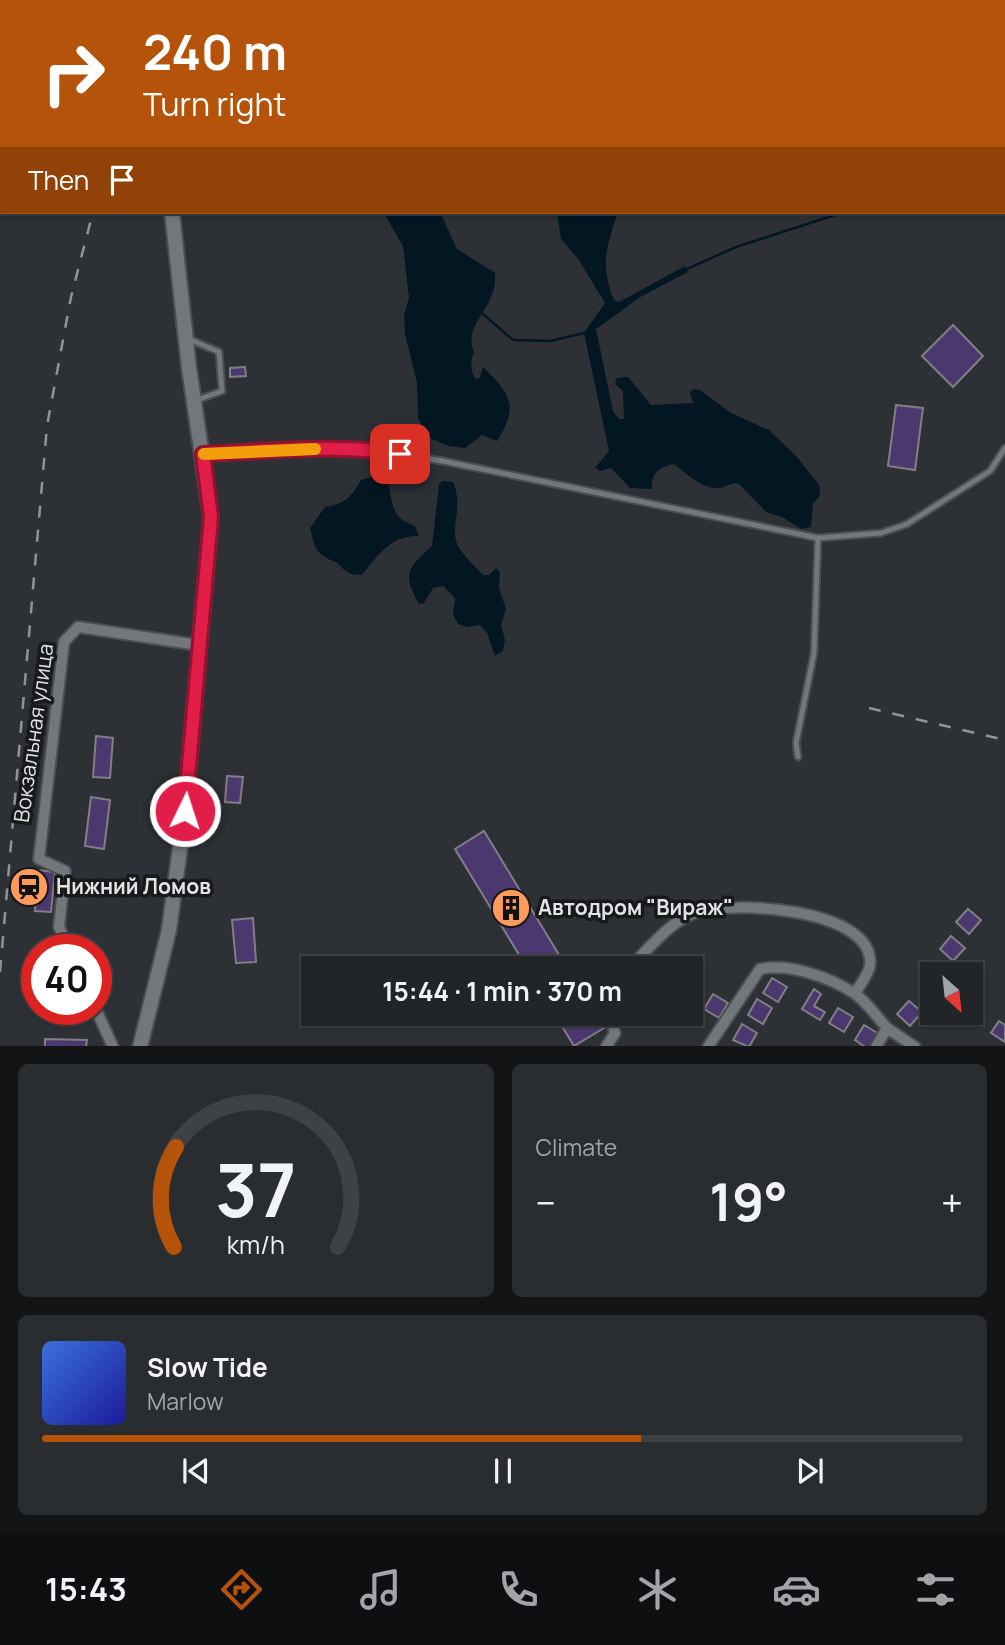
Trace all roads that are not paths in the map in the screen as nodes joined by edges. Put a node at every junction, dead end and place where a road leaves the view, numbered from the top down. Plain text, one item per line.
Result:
1 (172, 214) edge
2 (187, 338) junction
3 (194, 402) junction
4 (1005, 447) edge
5 (203, 454) junction
6 (818, 538) junction
7 (198, 645) junction
8 (798, 757) dead end
9 (62, 934) edge
10 (642, 956) edge
11 (855, 993) junction
12 (103, 1025) edge
13 (613, 1026) edge
14 (887, 1028) junction
15 (113, 1046) edge
16 (140, 1046) edge
17 (606, 1046) edge
18 (708, 1046) edge
19 (876, 1046) edge
20 (915, 1046) edge

1 - 2 street
2 - 3 street
2 - 3 lane
3 - 5 street
4 - 6 lane
5 - 6 lane
5 - 7 street
6 - 8 lane
7 - 9 street, Вокзальная улица
7 - 16 street
10 - 11 street
11 - 14 street
11 - 18 street
12 - 15 street
13 - 17 street
14 - 19 street
14 - 20 street

